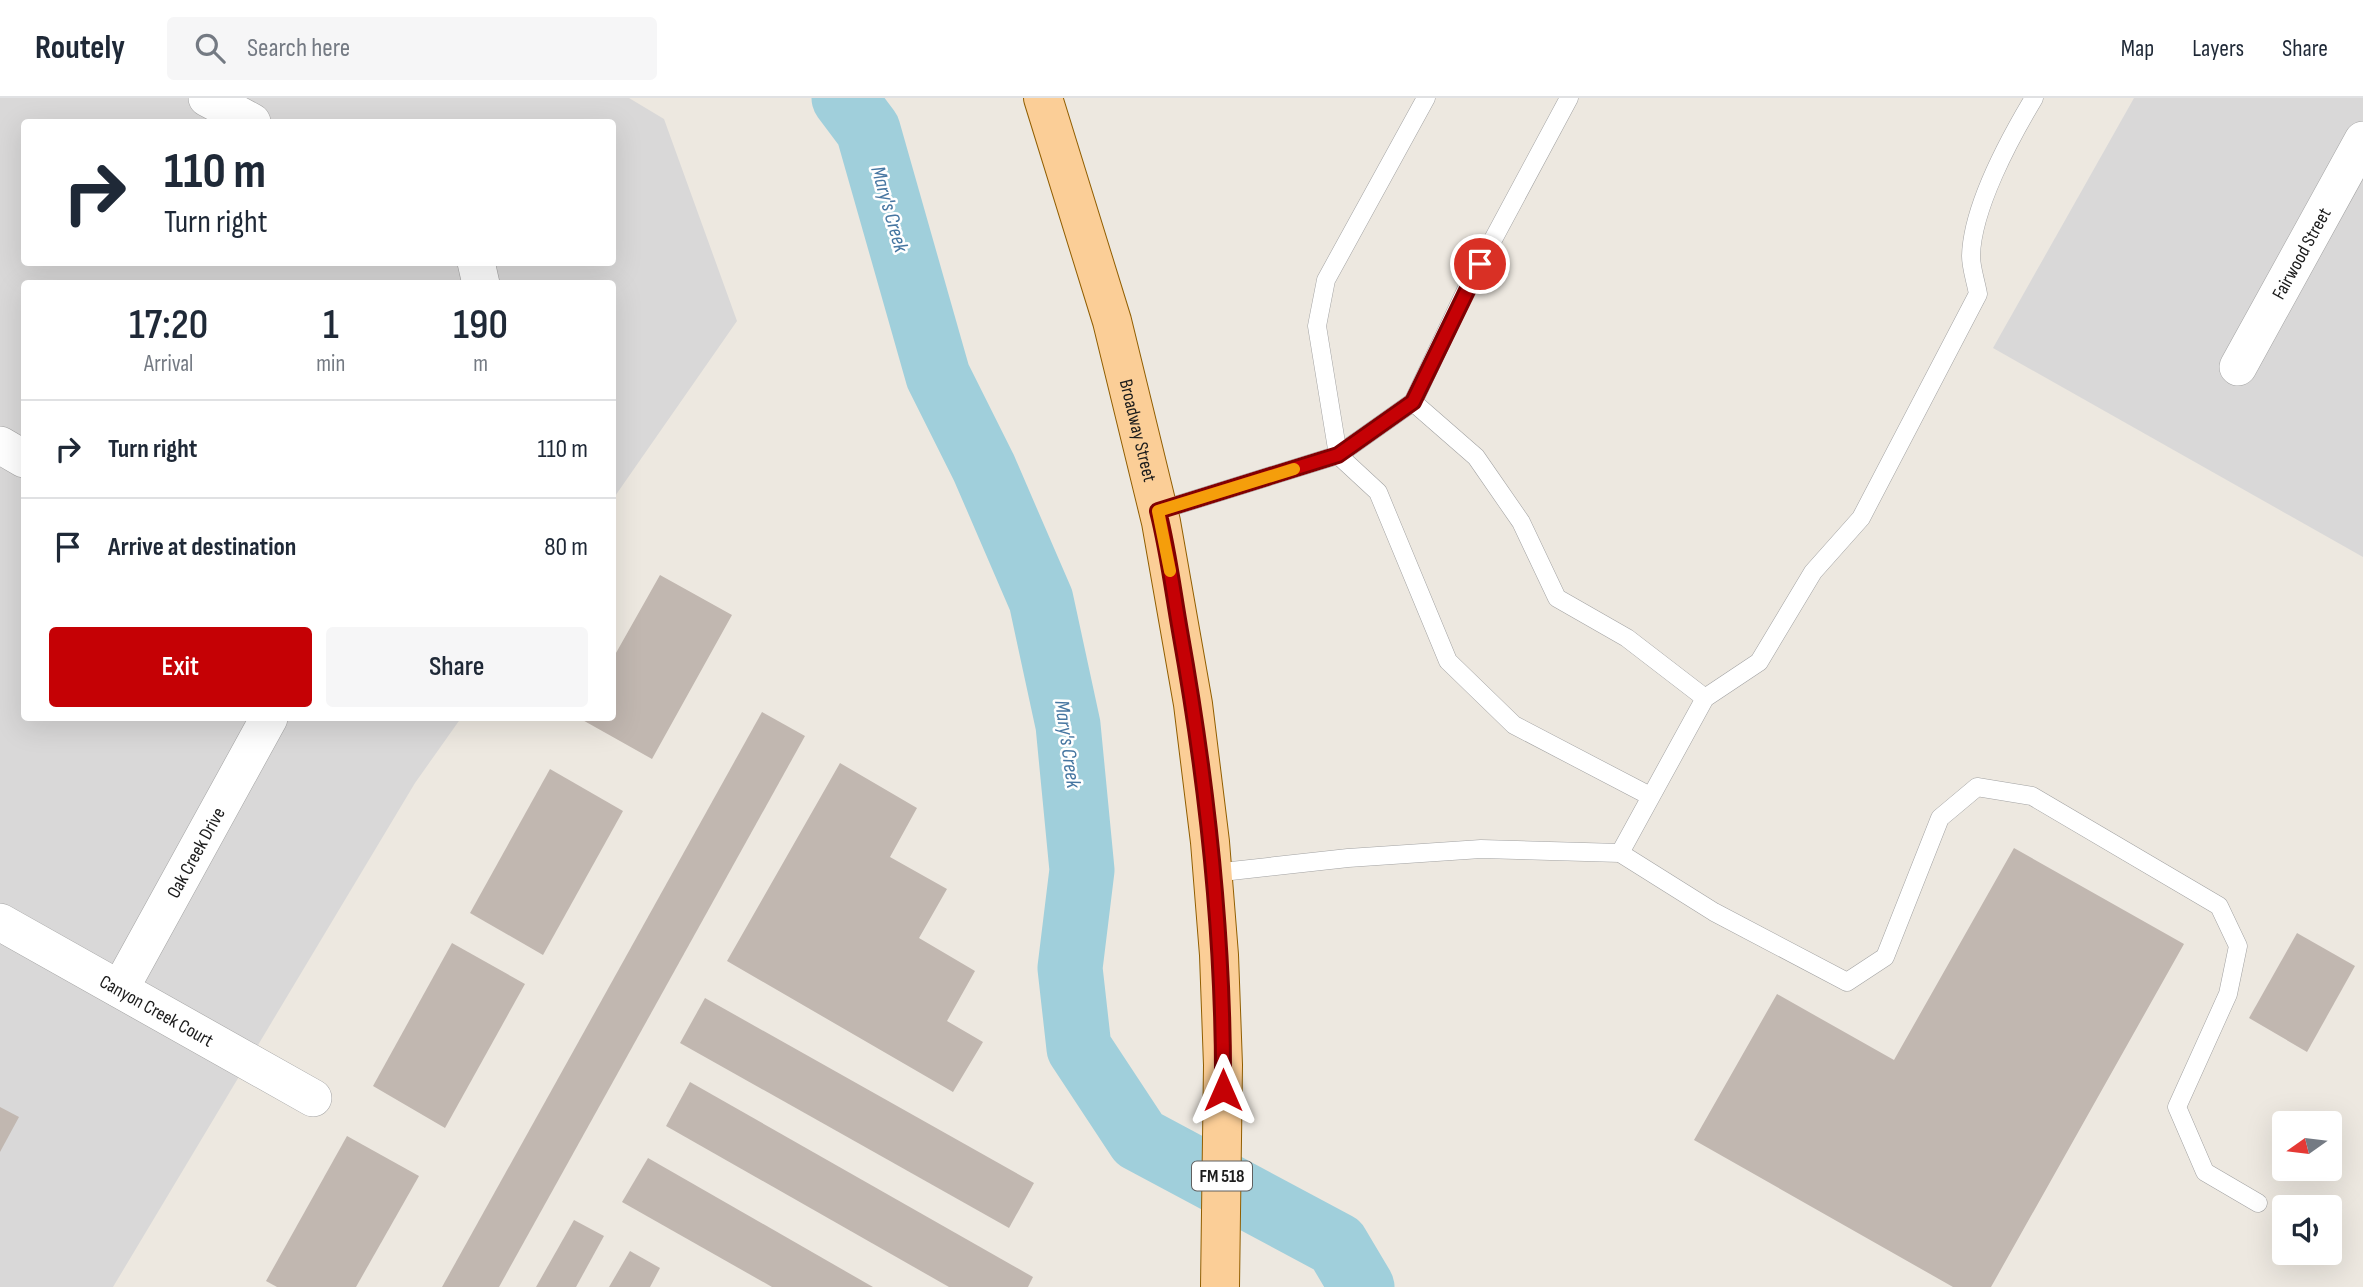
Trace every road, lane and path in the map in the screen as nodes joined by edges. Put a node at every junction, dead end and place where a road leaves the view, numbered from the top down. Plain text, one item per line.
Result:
1 (207, 98) edge
2 (1043, 98) edge
3 (1426, 98) edge
4 (1569, 98) edge
5 (2034, 98) edge
6 (246, 119) edge
7 (2363, 140) edge
8 (2238, 368) dead end
9 (1413, 402) junction
10 (0, 445) edge
11 (1338, 455) junction
12 (21, 457) edge
13 (1158, 511) junction
14 (1705, 698) junction
15 (267, 721) edge
16 (1650, 796) junction
17 (1620, 853) junction
18 (1213, 873) junction
19 (0, 922) edge
20 (120, 989) junction
21 (313, 1098) dead end
22 (2258, 1203) dead end
23 (1220, 1287) edge

1 - 6 street
2 - 13 main road, Broadway Street / FM 518
3 - 11 lane
4 - 9 lane
5 - 14 lane
7 - 8 street, Fairwood Street
9 - 11 lane
9 - 14 lane
10 - 12 street
11 - 13 lane
11 - 16 lane
13 - 18 main road, Broadway Street / FM 518
14 - 16 lane
15 - 20 street, Oak Creek Drive
16 - 17 lane
17 - 18 lane
17 - 22 lane
18 - 23 main road, Broadway Street / FM 518
19 - 20 street, Canyon Creek Court
20 - 21 street, Canyon Creek Court

